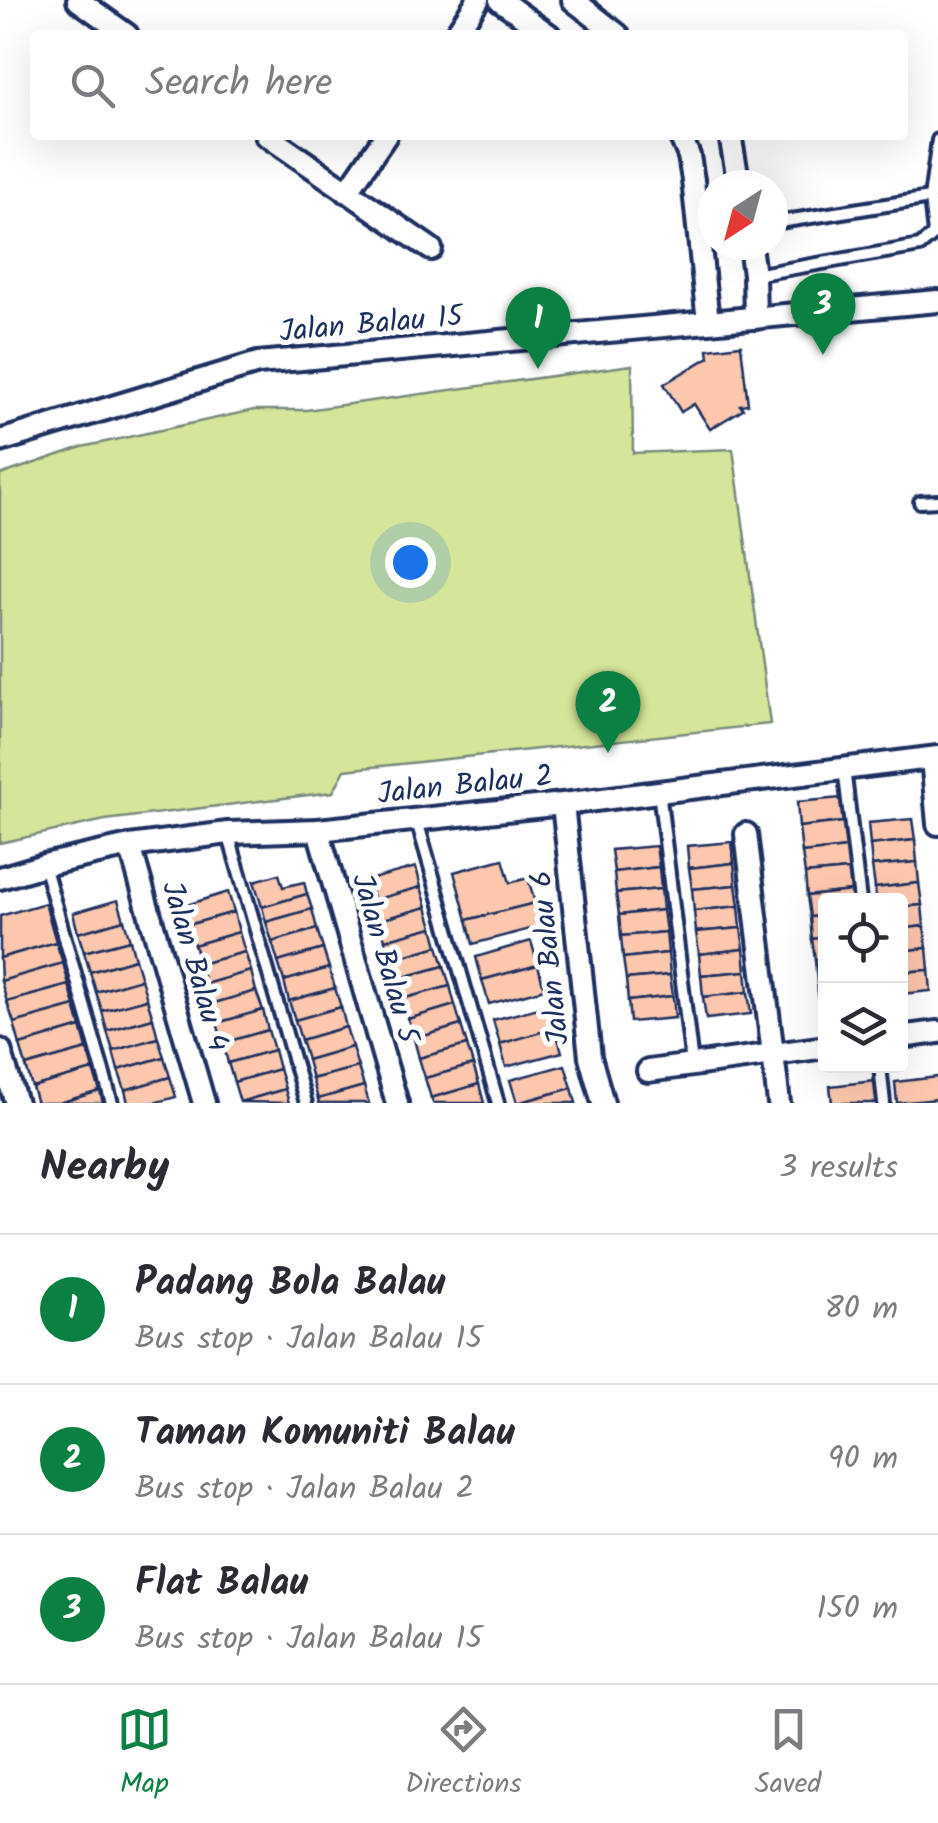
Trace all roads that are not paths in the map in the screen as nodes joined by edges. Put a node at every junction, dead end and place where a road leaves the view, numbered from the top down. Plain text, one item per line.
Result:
1 (78, 0) edge
2 (478, 0) edge
3 (500, 0) edge
4 (573, 0) edge
5 (120, 30) edge
6 (457, 30) edge
7 (542, 30) edge
8 (612, 30) edge
9 (273, 140) edge
10 (382, 140) edge
11 (682, 140) edge
12 (731, 140) edge
13 (938, 140) edge
14 (736, 170) edge
15 (346, 192) junction
16 (930, 198) junction
17 (788, 221) edge
18 (430, 249) dead end
19 (752, 260) edge
20 (754, 274) junction
21 (938, 301) edge
22 (755, 318) junction
23 (708, 322) junction
24 (0, 441) edge
25 (938, 500) edge
26 (920, 502) dead end
27 (935, 758) edge
28 (844, 768) junction
29 (659, 791) junction
30 (563, 804) junction
31 (416, 820) junction
32 (938, 824) edge
33 (318, 830) junction
34 (228, 834) junction
35 (746, 834) dead end
36 (130, 846) junction
37 (44, 866) junction
38 (0, 878) edge
39 (859, 893) edge
40 (938, 1032) edge
41 (908, 1037) edge
42 (818, 1048) edge
43 (0, 1050) edge
44 (773, 1054) junction
45 (692, 1065) junction
46 (648, 1071) dead end
47 (881, 1073) edge
48 (16, 1103) edge
49 (112, 1103) edge
50 (204, 1103) edge
51 (306, 1103) edge
52 (397, 1103) edge
53 (498, 1103) edge
54 (603, 1103) edge
55 (779, 1103) edge
56 (884, 1103) edge

1 - 5 street
2 - 6 street
3 - 7 street
4 - 8 street
9 - 15 street
10 - 15 street
11 - 23 street
12 - 14 street
13 - 16 lane
15 - 18 street
16 - 17 lane
16 - 20 lane
19 - 20 street
20 - 22 street
21 - 22 street, Jalan Balau 15
22 - 23 street, Jalan Balau 15
23 - 24 street, Jalan Balau 15
25 - 26 lane
27 - 28 street, Jalan Balau 2
27 - 32 street
28 - 29 street, Jalan Balau 2
28 - 39 lane
29 - 30 street, Jalan Balau 2
29 - 45 lane
30 - 31 street, Jalan Balau 2
30 - 54 street, Jalan Balau 6
31 - 33 street, Jalan Balau 2
31 - 53 lane
33 - 34 street, Jalan Balau 2
33 - 52 street, Jalan Balau 5
34 - 36 street, Jalan Balau 2
34 - 51 lane
35 - 44 street
36 - 37 street, Jalan Balau 2
36 - 50 street, Jalan Balau 4
37 - 38 street, Jalan Balau 2
37 - 49 lane
40 - 41 street
42 - 44 street
43 - 48 street
44 - 45 street
44 - 55 street
45 - 46 street
47 - 56 lane

